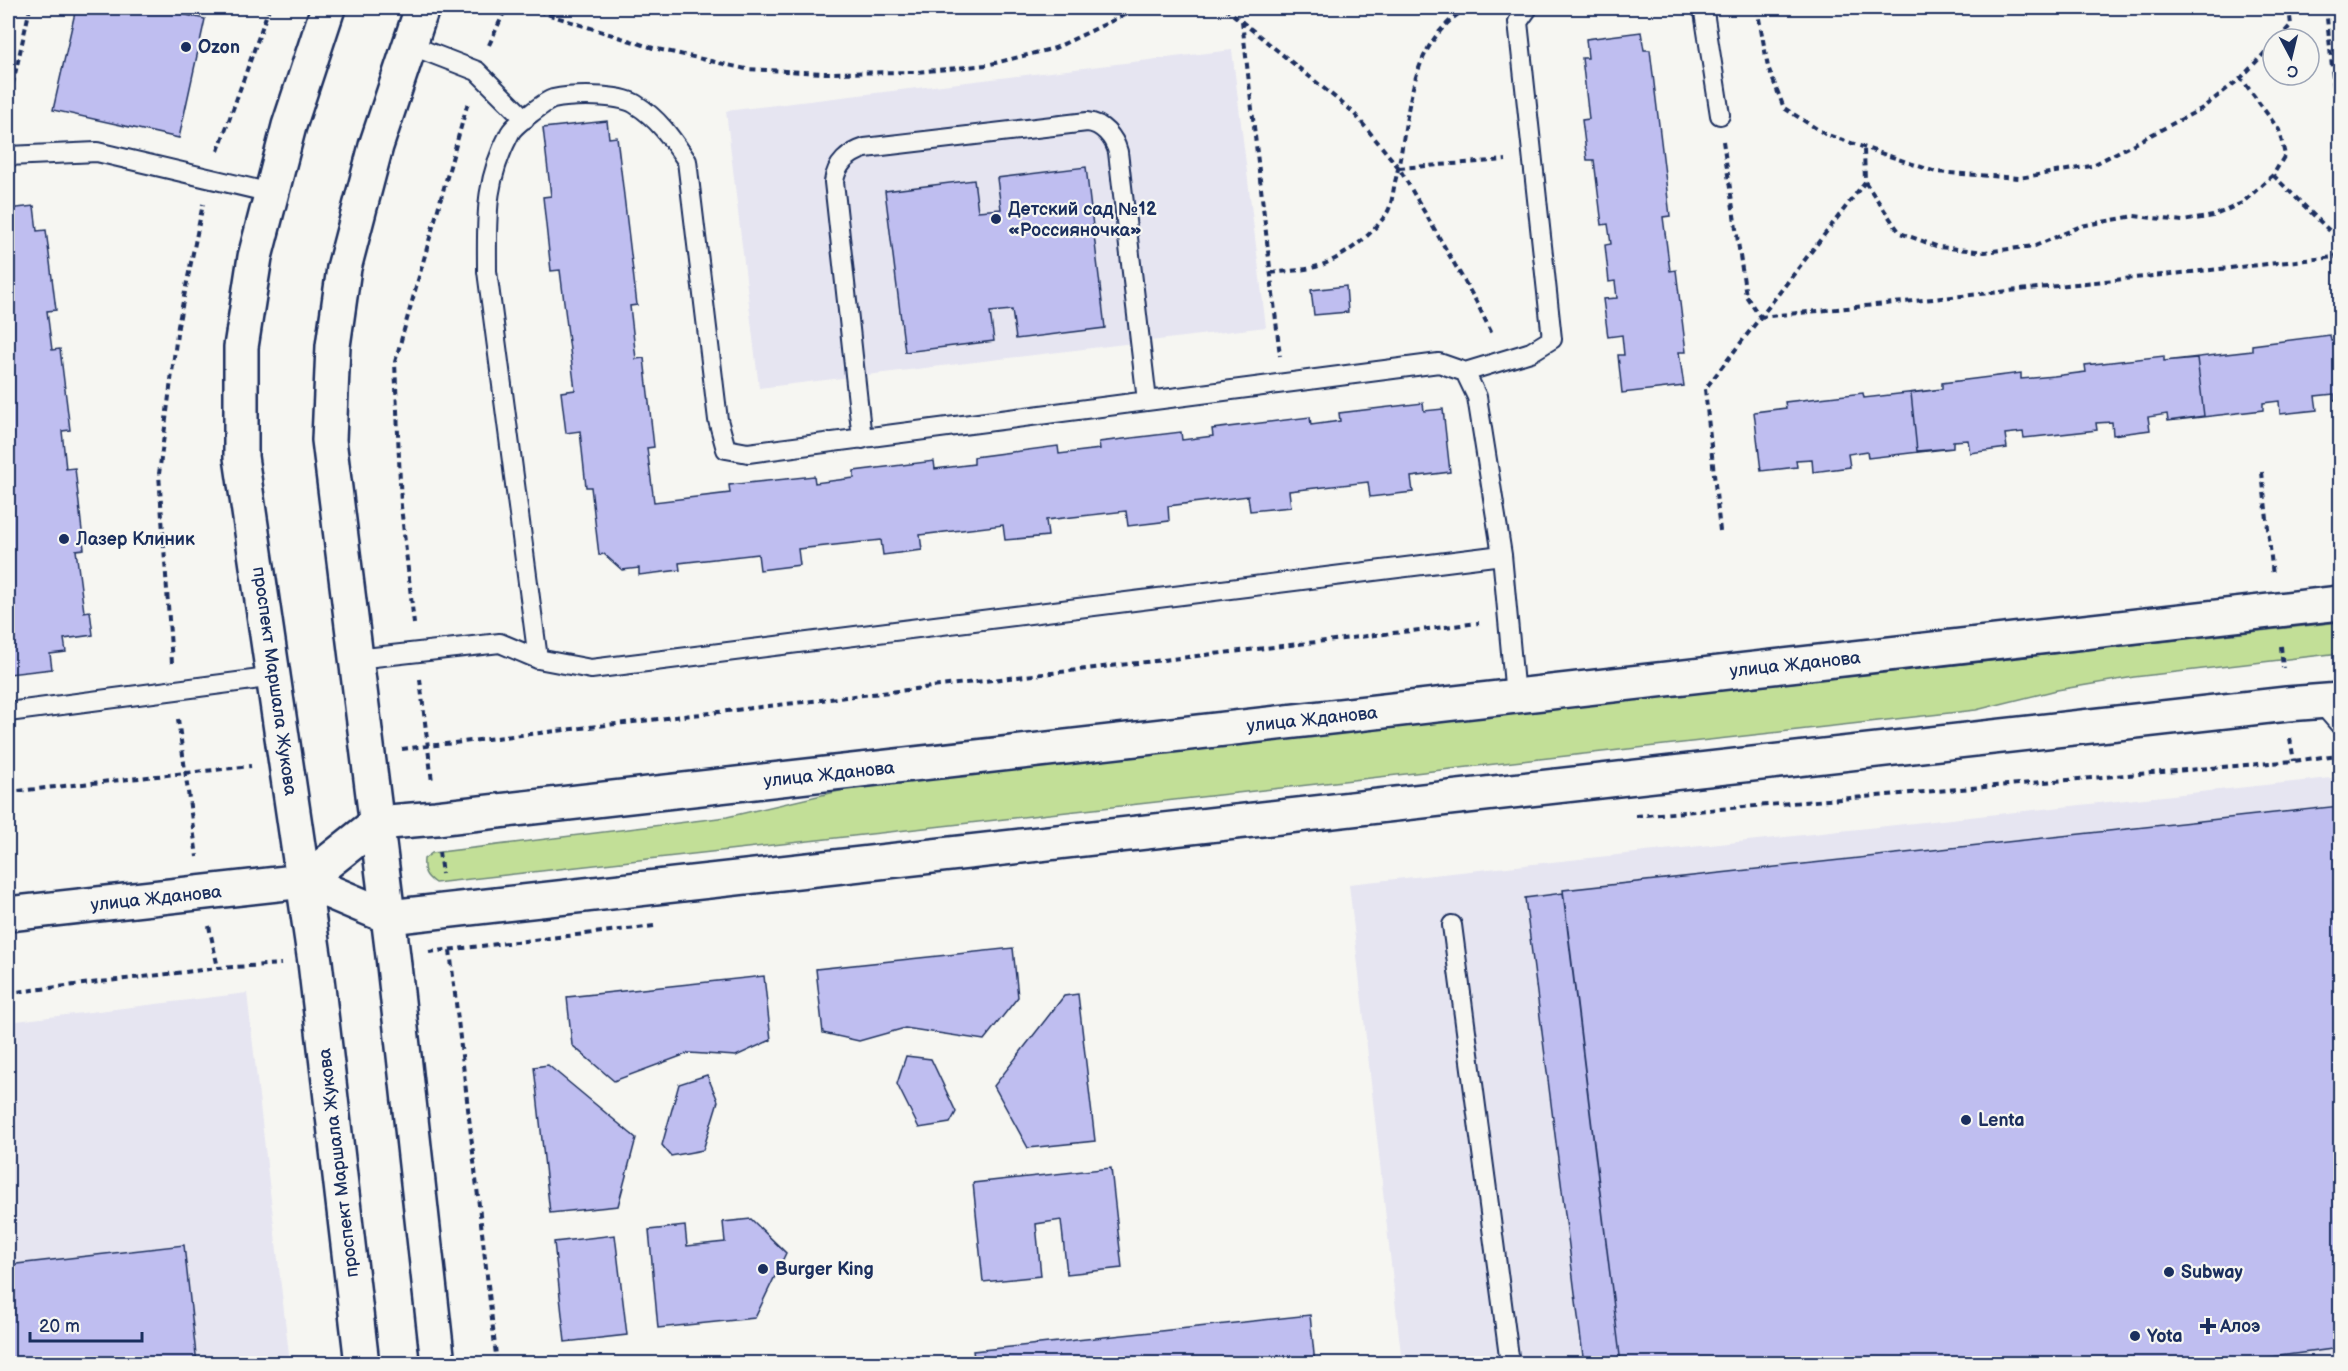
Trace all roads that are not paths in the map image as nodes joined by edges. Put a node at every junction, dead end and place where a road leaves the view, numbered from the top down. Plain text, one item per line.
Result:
1 (328, 8) edge
2 (422, 8) edge
3 (1528, 8) edge
4 (1700, 8) edge
5 (410, 45) junction
6 (1720, 115) road end
7 (525, 119) junction
8 (8, 156) edge
9 (271, 193) junction
10 (1466, 372) junction
11 (1147, 401) junction
12 (862, 439) junction
13 (1502, 555) junction
14 (2340, 603) edge
15 (357, 659) junction
16 (538, 659) junction
17 (275, 677) junction
18 (1515, 696) junction
19 (2334, 709) edge
20 (8, 712) edge
21 (377, 823) junction
22 (304, 881) junction
23 (8, 914) edge
24 (388, 917) junction
25 (1452, 925) dead end
26 (362, 1364) edge
27 (438, 1364) edge
28 (1510, 1364) edge

1 - 9 street, проспект Маршала Жукова
2 - 5 street
3 - 10 lane
4 - 6 lane
5 - 7 lane
5 - 15 street
7 - 12 lane
7 - 16 lane
8 - 9 lane
9 - 17 street, проспект Маршала Жукова
10 - 11 lane
10 - 13 lane
11 - 12 lane
11 - 12 lane
13 - 16 lane
13 - 18 lane
14 - 18 street, улица Жданова
15 - 16 lane
15 - 21 street
17 - 20 lane
17 - 22 street, проспект Маршала Жукова
18 - 21 street, улица Жданова
19 - 24 street, улица Жданова
21 - 22 street
21 - 24 street
22 - 23 street, улица Жданова
22 - 24 street, улица Жданова
22 - 26 street, проспект Маршала Жукова
24 - 27 street
25 - 28 lane

